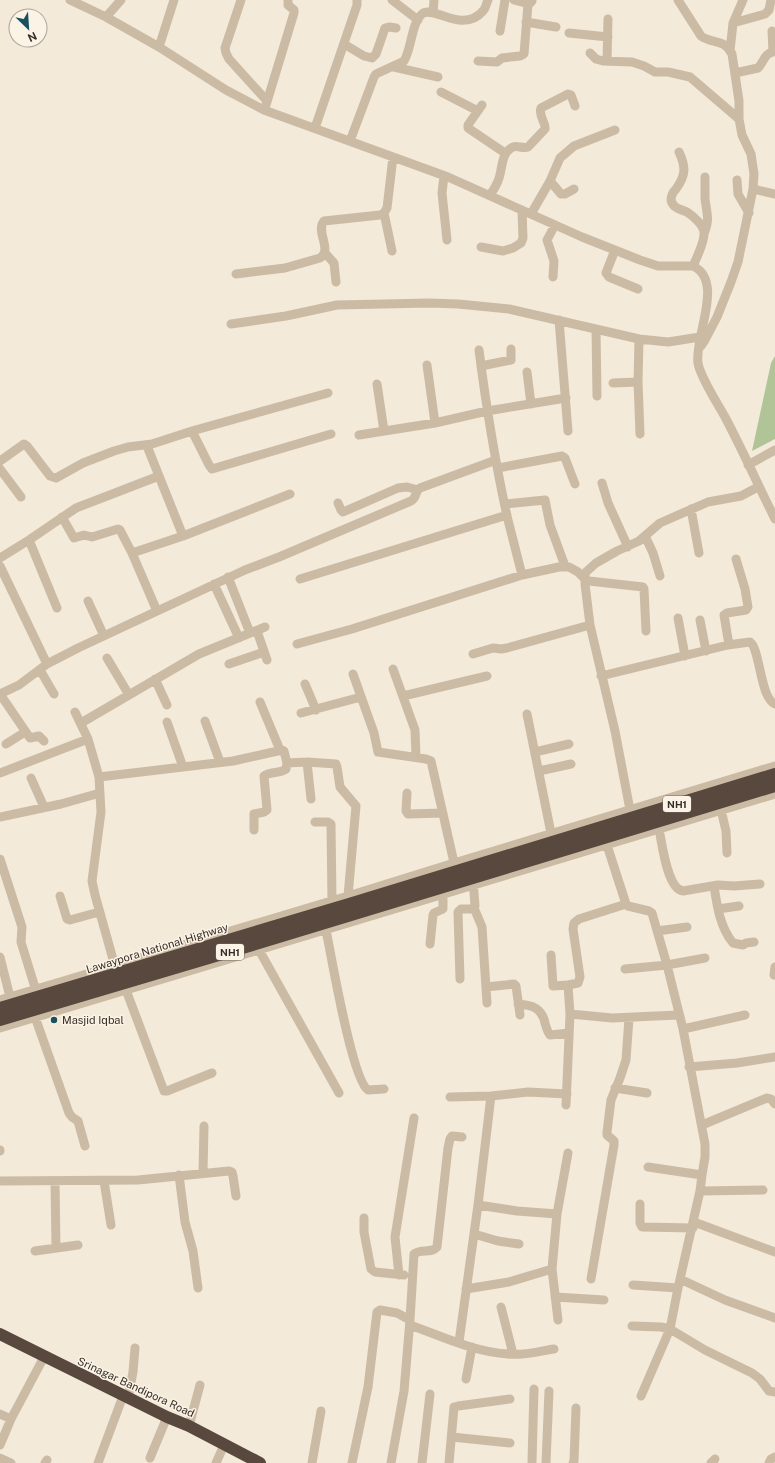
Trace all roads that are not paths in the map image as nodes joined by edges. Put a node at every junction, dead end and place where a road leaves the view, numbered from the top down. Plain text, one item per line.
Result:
1 (122, 0) edge
2 (174, 0) edge
3 (241, 0) edge
4 (288, 0) edge
5 (357, 0) edge
6 (392, 0) edge
7 (434, 0) edge
8 (488, 0) edge
9 (505, 0) edge
10 (514, 0) edge
11 (678, 0) edge
12 (743, 0) edge
13 (771, 0) edge
14 (74, 1) edge
15 (530, 2) edge
16 (433, 13) junction
17 (106, 17) junction
18 (608, 18) dead end
19 (418, 20) junction
20 (526, 22) junction
21 (733, 23) junction
22 (556, 26) dead end
23 (396, 28) dead end
24 (772, 30) dead end
25 (500, 31) dead end
26 (569, 33) dead end
27 (608, 37) junction
28 (344, 44) junction
29 (159, 47) junction
30 (730, 51) junction
31 (774, 51) edge
32 (590, 53) dead end
33 (478, 61) dead end
34 (607, 61) junction
35 (394, 67) junction
36 (735, 74) junction
37 (438, 77) dead end
38 (441, 92) dead end
39 (266, 105) junction
40 (575, 106) dead end
41 (739, 119) junction
42 (315, 128) junction
43 (615, 130) dead end
44 (350, 141) junction
45 (679, 152) dead end
46 (505, 153) junction
47 (393, 157) junction
48 (444, 176) junction
49 (705, 177) dead end
50 (550, 180) junction
51 (737, 180) dead end
52 (574, 189) dead end
53 (753, 189) junction
54 (775, 194) edge
55 (490, 195) junction
56 (522, 210) junction
57 (749, 212) junction
58 (384, 213) junction
59 (531, 214) junction
60 (555, 225) junction
61 (704, 234) junction
62 (447, 240) dead end
63 (481, 247) dead end
64 (615, 250) junction
65 (392, 252) dead end
66 (325, 253) junction
67 (694, 266) junction
68 (236, 274) dead end
69 (553, 278) dead end
70 (336, 282) dead end
71 (638, 289) dead end
72 (559, 320) junction
73 (231, 324) dead end
74 (596, 329) junction
75 (700, 337) junction
76 (639, 339) junction
77 (699, 348) junction
78 (511, 349) dead end
79 (479, 350) dead end
80 (427, 365) dead end
81 (481, 366) junction
82 (527, 372) dead end
83 (638, 382) junction
84 (613, 383) dead end
85 (377, 384) dead end
86 (328, 393) dead end
87 (597, 396) dead end
88 (566, 398) junction
89 (531, 404) junction
90 (487, 411) junction
91 (435, 423) junction
92 (192, 431) junction
93 (384, 431) junction
94 (568, 432) dead end
95 (332, 434) dead end
96 (640, 434) dead end
97 (359, 435) dead end
98 (147, 446) junction
99 (775, 450) edge
100 (0, 461) edge
101 (497, 464) junction
102 (748, 465) junction
103 (0, 469) edge
104 (159, 476) junction
105 (602, 483) dead end
106 (574, 484) dead end
107 (758, 487) junction
108 (418, 490) junction
109 (290, 494) dead end
110 (21, 497) dead end
111 (338, 503) dead end
112 (505, 504) junction
113 (691, 509) junction
114 (507, 515) junction
115 (62, 518) junction
116 (775, 518) edge
117 (183, 536) junction
118 (645, 536) junction
119 (29, 540) junction
120 (628, 547) junction
121 (132, 553) junction
122 (699, 553) dead end
123 (0, 558) edge
124 (736, 559) dead end
125 (0, 566) edge
126 (565, 566) junction
127 (522, 575) junction
128 (660, 576) dead end
129 (228, 577) junction
130 (300, 579) dead end
131 (585, 579) junction
132 (214, 584) junction
133 (88, 602) dead end
134 (57, 608) dead end
135 (157, 612) junction
136 (678, 618) dead end
137 (700, 620) dead end
138 (590, 625) junction
139 (257, 630) junction
140 (646, 631) dead end
141 (104, 636) junction
142 (239, 638) junction
143 (297, 644) dead end
144 (729, 645) junction
145 (706, 650) junction
146 (473, 654) dead end
147 (685, 656) junction
148 (107, 658) dead end
149 (229, 664) dead end
150 (44, 667) junction
151 (393, 669) dead end
152 (353, 674) dead end
153 (487, 676) dead end
154 (601, 676) junction
155 (155, 679) junction
156 (305, 684) dead end
157 (0, 694) edge
158 (54, 694) dead end
159 (129, 695) junction
160 (403, 696) junction
161 (361, 697) junction
162 (260, 702) dead end
163 (775, 704) edge
164 (167, 705) dead end
165 (316, 710) junction
166 (75, 712) dead end
167 (301, 714) dead end
168 (528, 714) dead end
169 (205, 721) dead end
170 (167, 722) dead end
171 (81, 723) junction
172 (25, 732) junction
173 (88, 739) junction
174 (44, 741) dead end
175 (6, 744) dead end
176 (569, 744) dead end
177 (280, 750) junction
178 (535, 752) junction
179 (416, 757) junction
180 (220, 762) junction
181 (307, 762) junction
182 (287, 763) junction
183 (571, 764) dead end
184 (183, 766) junction
185 (775, 766) edge
186 (539, 771) junction
187 (0, 773) edge
188 (775, 774) edge
189 (100, 777) junction
190 (31, 778) dead end
191 (775, 786) edge
192 (100, 793) junction
193 (407, 793) dead end
194 (775, 794) edge
195 (311, 799) dead end
196 (44, 807) junction
197 (721, 810) junction
198 (443, 813) junction
199 (630, 813) junction
200 (0, 817) edge
201 (315, 822) dead end
202 (659, 829) junction
203 (254, 830) dead end
204 (551, 833) junction
205 (605, 842) junction
206 (727, 853) dead end
207 (0, 860) edge
208 (455, 867) junction
209 (426, 876) junction
210 (473, 881) junction
211 (760, 884) dead end
212 (714, 886) junction
213 (443, 894) junction
214 (60, 896) dead end
215 (348, 896) junction
216 (332, 901) junction
217 (626, 904) junction
218 (739, 906) dead end
219 (474, 908) junction
220 (718, 909) junction
221 (99, 912) junction
222 (320, 923) junction
223 (687, 927) dead end
224 (657, 931) junction
225 (754, 942) dead end
226 (430, 944) dead end
227 (259, 950) junction
228 (550, 955) dead end
229 (0, 957) edge
230 (705, 958) dead end
231 (667, 965) junction
232 (116, 969) junction
233 (625, 969) dead end
234 (460, 979) dead end
235 (568, 985) junction
236 (486, 987) junction
237 (126, 990) junction
238 (37, 993) junction
239 (4, 1003) edge
240 (487, 1003) dead end
241 (518, 1004) junction
242 (570, 1014) junction
243 (520, 1015) dead end
244 (678, 1015) junction
245 (745, 1015) dead end
246 (35, 1017) junction
247 (629, 1018) junction
248 (0, 1020) edge
249 (0, 1028) edge
250 (683, 1030) junction
251 (569, 1033) junction
252 (775, 1057) edge
253 (690, 1067) junction
254 (212, 1073) dead end
255 (615, 1088) junction
256 (384, 1089) dead end
257 (339, 1093) dead end
258 (647, 1093) dead end
259 (567, 1094) junction
260 (491, 1096) junction
261 (450, 1097) dead end
262 (775, 1104) edge
263 (566, 1105) dead end
264 (414, 1118) dead end
265 (702, 1125) junction
266 (204, 1126) dead end
267 (462, 1137) dead end
268 (85, 1146) dead end
269 (568, 1153) dead end
270 (648, 1167) dead end
271 (203, 1173) junction
272 (702, 1174) junction
273 (179, 1175) junction
274 (0, 1181) edge
275 (55, 1181) junction
276 (104, 1181) junction
277 (763, 1190) dead end
278 (700, 1191) junction
279 (236, 1196) dead end
280 (640, 1204) dead end
281 (478, 1205) junction
282 (557, 1214) junction
283 (364, 1218) dead end
284 (111, 1225) dead end
285 (693, 1225) junction
286 (474, 1234) junction
287 (519, 1244) dead end
288 (78, 1245) dead end
289 (56, 1248) junction
290 (35, 1251) dead end
291 (775, 1252) edge
292 (552, 1269) junction
293 (399, 1275) junction
294 (413, 1275) junction
295 (591, 1279) dead end
296 (679, 1283) junction
297 (633, 1285) dead end
298 (198, 1288) dead end
299 (466, 1289) junction
300 (555, 1298) junction
301 (604, 1300) dead end
302 (501, 1307) dead end
303 (775, 1318) edge
304 (558, 1320) dead end
305 (410, 1323) junction
306 (632, 1326) dead end
307 (670, 1329) junction
308 (0, 1334) edge
309 (459, 1342) junction
310 (472, 1346) junction
311 (135, 1348) dead end
312 (554, 1349) dead end
313 (513, 1354) junction
314 (44, 1357) junction
315 (466, 1379) dead end
316 (200, 1385) dead end
317 (534, 1389) dead end
318 (549, 1391) dead end
319 (775, 1392) edge
320 (430, 1394) dead end
321 (641, 1396) dead end
322 (125, 1397) junction
323 (510, 1399) dead end
324 (576, 1408) dead end
325 (321, 1411) dead end
326 (0, 1414) edge
327 (167, 1417) junction
328 (11, 1419) junction
329 (189, 1426) junction
330 (452, 1437) junction
331 (510, 1443) dead end
332 (0, 1445) edge
333 (224, 1445) junction
334 (775, 1457) edge
335 (0, 1458) edge
336 (150, 1458) dead end
337 (11, 1463) edge
338 (98, 1463) edge
339 (216, 1463) edge
340 (260, 1463) edge
341 (312, 1463) edge
342 (352, 1463) edge
343 (391, 1463) edge
344 (422, 1463) edge
345 (449, 1463) edge
346 (532, 1463) edge
347 (546, 1463) edge
348 (573, 1463) edge
349 (769, 1463) edge

1 - 17 street
2 - 29 street
3 - 39 street
4 - 39 street
5 - 28 street
6 - 19 street
7 - 16 street
8 - 16 street
9 - 25 street
10 - 15 street
11 - 30 street
12 - 21 street
13 - 21 street
14 - 17 street
15 - 20 street
16 - 19 street
17 - 29 street
18 - 27 street
19 - 35 street
20 - 22 street
20 - 33 street
21 - 30 street
23 - 28 street
24 - 31 street
26 - 27 street
27 - 34 street
28 - 42 street
29 - 39 street
30 - 36 street
31 - 36 street
32 - 34 street
34 - 41 street
35 - 37 street
35 - 44 street
36 - 41 street
38 - 46 street
39 - 42 street
40 - 46 street
41 - 53 street
42 - 44 street
43 - 50 street
44 - 47 street
45 - 61 street
46 - 55 street
47 - 48 street
47 - 58 street
48 - 55 street
48 - 62 street
49 - 61 street
50 - 52 street
50 - 59 street
51 - 57 street
53 - 54 street
53 - 57 street
55 - 56 street
56 - 59 street
56 - 63 street
57 - 77 street
58 - 65 street
58 - 66 street
59 - 60 street
60 - 64 street
60 - 69 street
61 - 67 street
64 - 67 street
64 - 71 street
66 - 68 street
66 - 70 street
67 - 75 street
72 - 73 street
72 - 74 street
72 - 88 street
74 - 76 street
74 - 87 street
75 - 76 street
75 - 77 street
76 - 83 street
77 - 102 street
78 - 81 street
79 - 81 street
80 - 91 street
81 - 90 street
82 - 89 street
83 - 84 street
83 - 96 street
85 - 93 street
86 - 92 street
88 - 89 street
88 - 94 street
89 - 90 street
90 - 91 street
90 - 101 street
91 - 93 street
92 - 95 street
92 - 98 street
93 - 97 street
98 - 100 street
98 - 104 street
99 - 102 street
101 - 106 street
101 - 108 street
101 - 112 street
102 - 107 street
103 - 110 street
104 - 115 street
104 - 117 street
105 - 120 street
107 - 113 street
107 - 116 street
108 - 111 street
108 - 129 street
109 - 117 street
112 - 114 street
112 - 126 street
113 - 118 street
113 - 122 street
114 - 127 street
114 - 130 street
115 - 119 street
115 - 121 street
117 - 121 street
118 - 120 street
118 - 128 street
119 - 123 street
119 - 134 street
120 - 131 street
121 - 135 street
124 - 144 street
125 - 150 street
126 - 127 street
126 - 131 street
127 - 143 street
129 - 132 street
129 - 139 street
131 - 138 street
131 - 140 street
132 - 135 street
132 - 142 street
133 - 141 street
135 - 141 street
136 - 147 street
137 - 145 street
138 - 146 street
138 - 154 street
139 - 142 street
139 - 149 street
141 - 150 street
142 - 155 street
144 - 145 street
144 - 163 street
145 - 147 street
147 - 154 street
148 - 159 street
150 - 157 street
150 - 158 street
151 - 160 street
152 - 161 street
153 - 160 street
154 - 199 street
155 - 159 street
155 - 164 street
156 - 165 street
157 - 172 street
159 - 171 street
160 - 179 street
161 - 165 street
161 - 179 street
162 - 177 street
165 - 167 street
166 - 171 street
168 - 178 street
169 - 180 street
170 - 184 street
171 - 173 street
172 - 174 street
172 - 175 street
173 - 187 street
173 - 189 street
176 - 178 street
177 - 180 street
177 - 182 street
178 - 186 street
179 - 198 street
180 - 184 street
181 - 182 street
181 - 195 street
181 - 215 street
182 - 203 street
183 - 186 street
184 - 189 street
185 - 199 street
186 - 204 street
188 - 199 highway, NH1
189 - 192 street
190 - 196 street
191 - 205 highway, NH1
192 - 196 street
192 - 221 street
193 - 198 street
194 - 197 street
196 - 200 street
197 - 202 street
197 - 206 street
198 - 208 street
199 - 204 street
199 - 208 highway, NH1
201 - 216 street
202 - 205 street
202 - 212 street
204 - 208 street
205 - 210 highway, NH1
205 - 217 street
207 - 238 street
208 - 209 highway, NH1
209 - 215 street
209 - 222 highway, NH1
210 - 213 street
210 - 219 street
210 - 222 highway, NH1
211 - 212 street
212 - 220 street
213 - 222 street
213 - 226 street
214 - 221 street
215 - 216 street
216 - 232 street
217 - 224 street
217 - 235 street
218 - 220 street
219 - 234 street
219 - 236 street
220 - 225 street
221 - 232 street
222 - 227 street
222 - 232 highway, Lawaypora National Highway / NH1
222 - 248 highway, NH1
222 - 256 street
223 - 224 street
224 - 231 street
227 - 237 street
227 - 257 street
228 - 235 street
229 - 239 street
230 - 231 street
231 - 233 street
231 - 244 street
232 - 238 highway, Lawaypora National Highway / NH1
235 - 242 street
236 - 240 street
236 - 241 street
237 - 246 street
237 - 254 street
238 - 239 highway, Lawaypora National Highway / NH1
241 - 243 street
241 - 251 street
242 - 247 street
242 - 251 street
244 - 247 street
244 - 250 street
245 - 250 street
246 - 249 street
246 - 268 street
247 - 255 street
250 - 253 street
251 - 259 street
252 - 253 street
253 - 265 street
255 - 258 street
255 - 295 street
259 - 260 street
259 - 263 street
260 - 261 street
260 - 281 street
262 - 265 street
264 - 293 street
265 - 272 street
266 - 271 street
267 - 294 street
269 - 282 street
270 - 272 street
271 - 273 street
271 - 279 street
272 - 278 street
273 - 276 street
273 - 298 street
274 - 275 street
275 - 276 street
275 - 289 street
276 - 284 street
277 - 278 street
278 - 285 street
280 - 285 street
281 - 282 street
281 - 286 street
282 - 292 street
283 - 293 street
285 - 291 street
285 - 296 street
286 - 287 street
286 - 299 street
288 - 289 street
289 - 290 street
292 - 299 street
292 - 300 street
293 - 294 street
294 - 305 street
296 - 297 street
296 - 303 street
296 - 307 street
299 - 309 street
300 - 301 street
300 - 304 street
302 - 313 street
305 - 309 street
305 - 342 street
305 - 343 street
306 - 307 street
307 - 319 street
307 - 321 street
308 - 314 highway, Srinagar Bandipora Road
309 - 310 street
310 - 313 street
310 - 315 street
311 - 322 street
312 - 313 street
314 - 322 highway, Srinagar Bandipora Road
314 - 328 street
316 - 329 street
317 - 346 street
318 - 347 street
320 - 344 street
322 - 327 highway, Srinagar Bandipora Road
322 - 338 street
323 - 330 street
324 - 348 street
325 - 341 street
326 - 328 street
327 - 329 highway, Srinagar Bandipora Road
327 - 336 street
328 - 332 street
329 - 333 highway, Srinagar Bandipora Road
330 - 331 street
330 - 345 street
333 - 339 street
333 - 340 highway, Srinagar Bandipora Road
334 - 349 street
335 - 337 street

